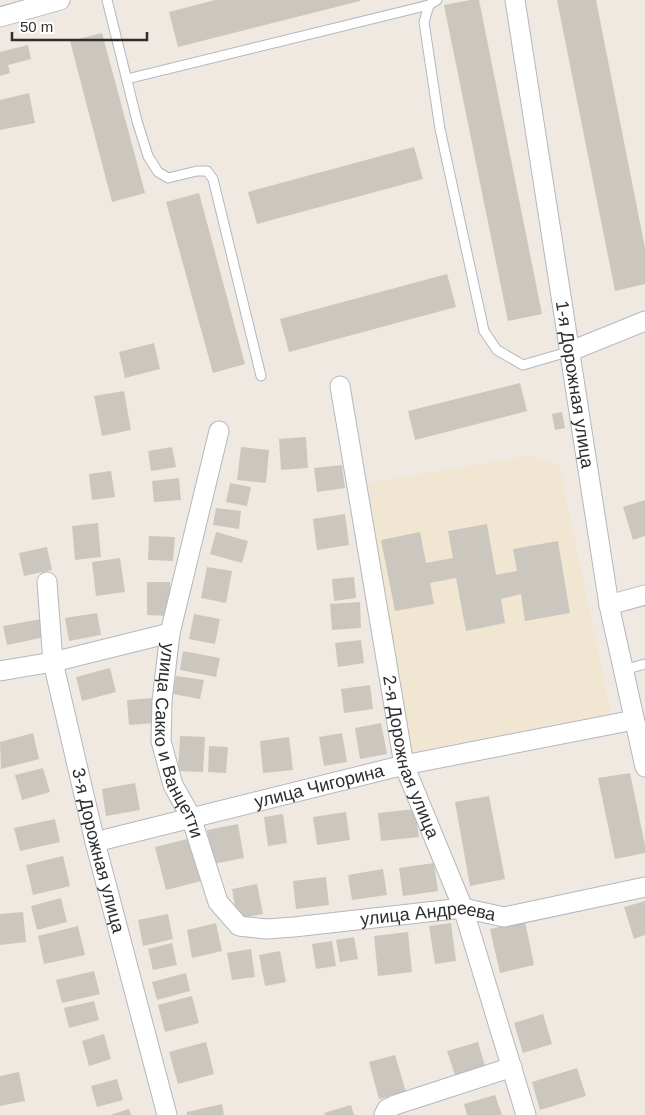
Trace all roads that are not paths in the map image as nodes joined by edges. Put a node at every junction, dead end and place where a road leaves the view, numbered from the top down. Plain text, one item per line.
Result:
1 (60, 0) edge
2 (108, 0) edge
3 (516, 0) edge
4 (433, 2) edge
5 (0, 17) edge
6 (127, 79) junction
7 (645, 321) edge
8 (571, 351) junction
9 (261, 376) dead end
10 (340, 386) dead end
11 (219, 432) dead end
12 (47, 582) dead end
13 (645, 595) edge
14 (609, 605) junction
15 (170, 633) junction
16 (53, 662) junction
17 (645, 664) edge
18 (624, 670) junction
19 (0, 671) edge
20 (640, 719) edge
21 (404, 765) junction
22 (645, 767) edge
23 (191, 817) junction
24 (95, 842) junction
25 (645, 887) edge
26 (218, 902) joint
27 (463, 908) junction
28 (512, 1067) junction
29 (167, 1115) edge
30 (384, 1115) edge
31 (526, 1115) edge

1 - 5 street
2 - 6 lane
3 - 8 street, 1-я Дорожная улица
4 - 6 lane
4 - 8 lane
6 - 9 lane
7 - 8 street
8 - 14 street, 1-я Дорожная улица
10 - 21 street, 2-я Дорожная улица
11 - 15 street, улица Сакко и Ванцетти
12 - 16 street, 3-я Дорожная улица
13 - 14 street
14 - 18 street, 1-я Дорожная улица
15 - 16 street
15 - 23 street, улица Сакко и Ванцетти
16 - 19 street
16 - 24 street, 3-я Дорожная улица
17 - 18 lane
18 - 20 street, 1-я Дорожная улица
20 - 21 street, улица Чигорина
20 - 22 street, 1-я Дорожная улица
21 - 23 street, улица Чигорина
21 - 27 street, 2-я Дорожная улица
23 - 24 street, улица Чигорина
23 - 26 street, улица Сакко и Ванцетти
24 - 29 street, 3-я Дорожная улица
25 - 27 street, улица Андреева
26 - 27 street, улица Андреева
27 - 28 street, 2-я Дорожная улица
28 - 30 street
28 - 31 street, 2-я Дорожная улица

